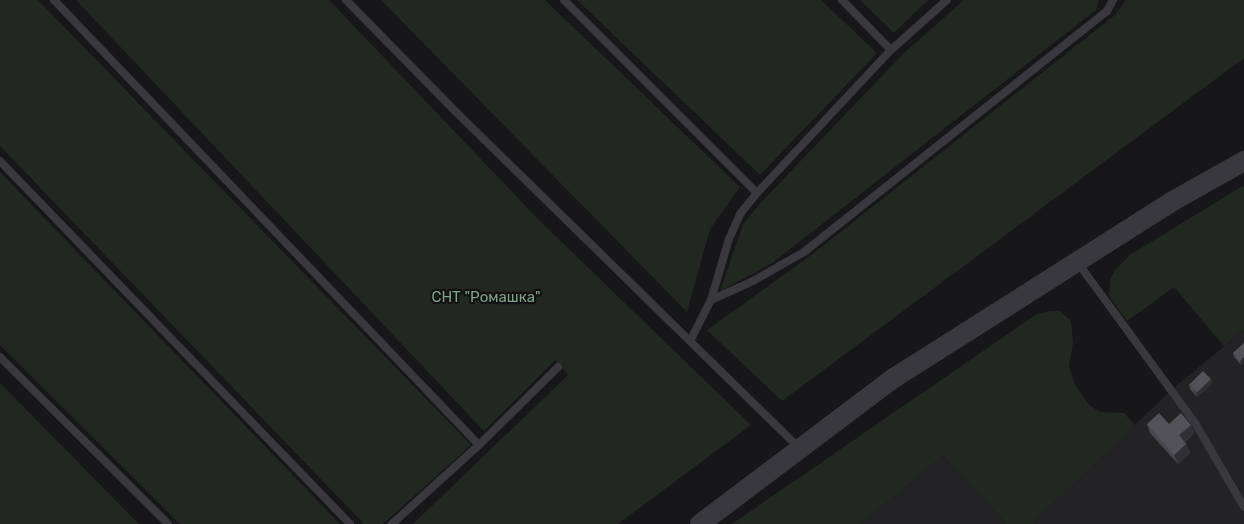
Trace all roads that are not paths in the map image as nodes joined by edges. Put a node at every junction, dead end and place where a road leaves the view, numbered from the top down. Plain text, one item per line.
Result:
1 (54, 0) edge
2 (346, 0) edge
3 (564, 0) edge
4 (842, 0) edge
5 (946, 0) edge
6 (1113, 0) edge
7 (891, 50) junction
8 (0, 160) edge
9 (1244, 161) edge
10 (757, 193) junction
11 (1077, 261) junction
12 (711, 300) junction
13 (690, 341) junction
14 (0, 357) edge
15 (558, 367) dead end
16 (479, 444) junction
17 (800, 449) junction
18 (1244, 507) edge
19 (168, 524) edge
20 (350, 524) edge
21 (392, 524) edge
22 (700, 524) edge

1 - 16 lane
2 - 13 lane
3 - 10 lane
4 - 7 lane
5 - 7 lane
6 - 12 lane
7 - 10 lane
8 - 20 lane
9 - 11 street
10 - 12 lane
11 - 17 street
11 - 18 lane
12 - 13 lane
13 - 17 lane
14 - 19 lane
15 - 16 lane
16 - 21 lane
17 - 22 street

